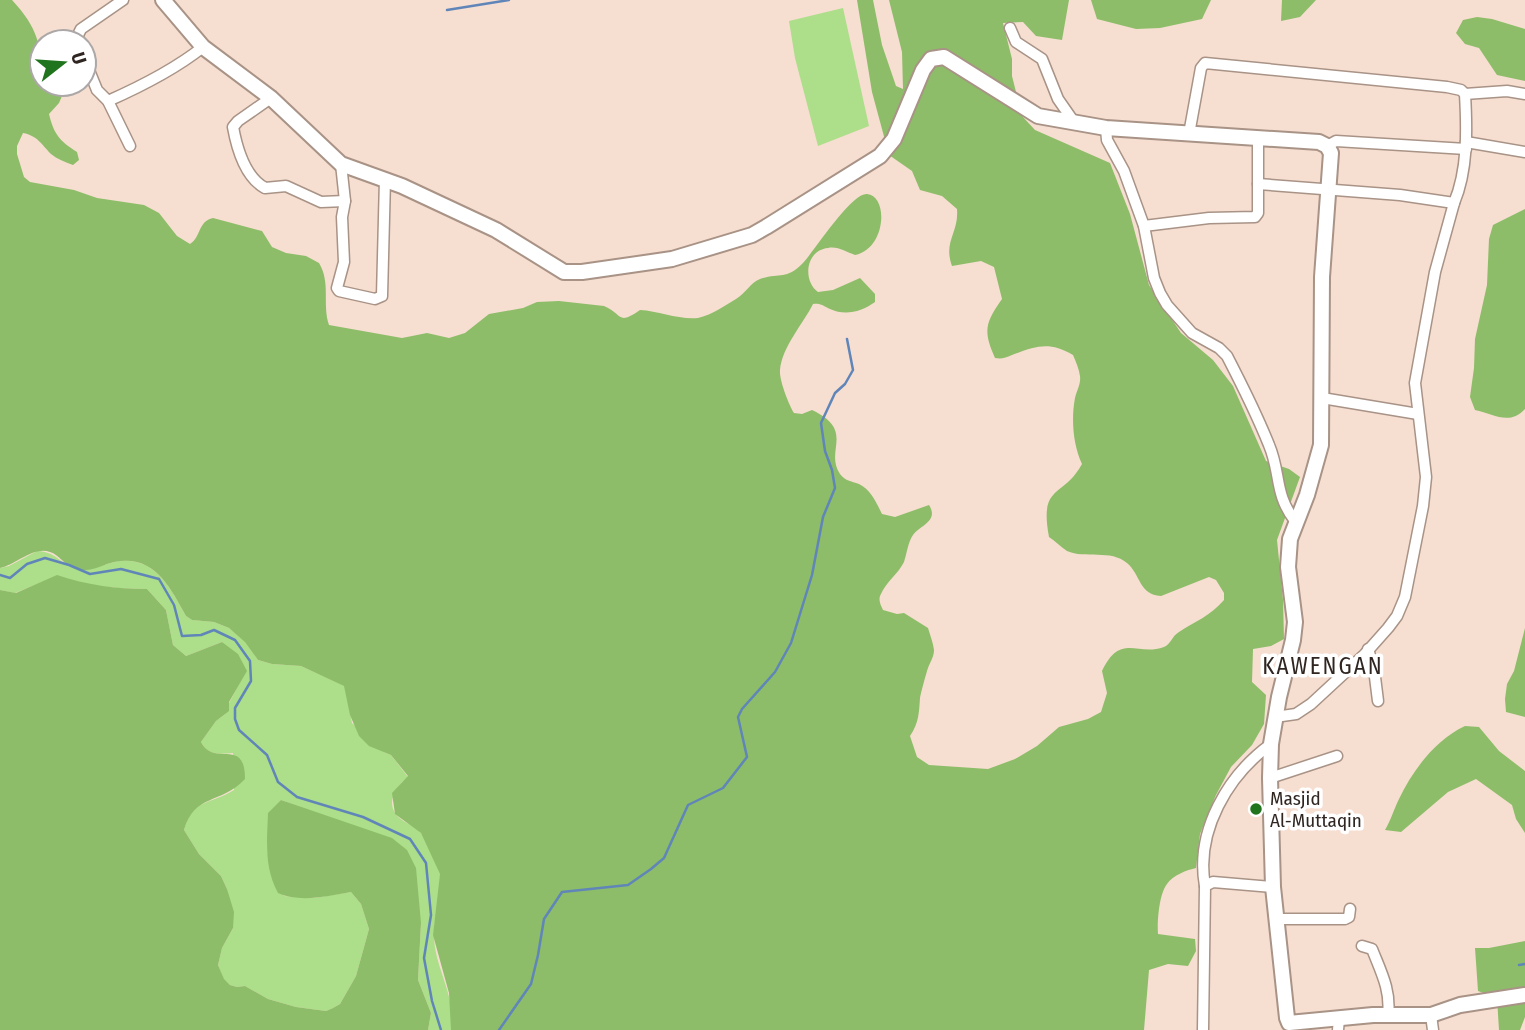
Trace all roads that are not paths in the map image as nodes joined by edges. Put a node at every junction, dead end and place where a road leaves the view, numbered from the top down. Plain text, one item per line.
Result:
1 (123, 0) edge
2 (163, 0) edge
3 (82, 28) edge
4 (1010, 28) dead end
5 (203, 47) junction
6 (98, 91) edge
7 (1465, 94) junction
8 (1525, 94) edge
9 (271, 98) junction
10 (108, 101) junction
11 (1074, 122) junction
12 (1106, 128) junction
13 (1189, 134) junction
14 (1258, 137) junction
15 (1466, 145) junction
16 (130, 146) dead end
17 (1327, 146) junction
18 (1525, 152) edge
19 (341, 164) junction
20 (385, 179) junction
21 (1258, 184) junction
22 (1329, 190) junction
23 (345, 201) junction
24 (1454, 203) junction
25 (1144, 226) junction
26 (1322, 398) junction
27 (1418, 414) junction
28 (1295, 521) junction
29 (1368, 649) junction
30 (1378, 701) dead end
31 (1275, 717) junction
32 (1271, 744) junction
33 (1337, 755) dead end
34 (1270, 778) junction
35 (1205, 886) junction
36 (1273, 887) junction
37 (1350, 909) dead end
38 (1276, 919) junction
39 (1362, 946) dead end
40 (1525, 995) edge
41 (1388, 1015) junction
42 (1432, 1023) edge
43 (1338, 1024) edge
44 (1285, 1027) edge
45 (1203, 1030) edge

1 - 3 street
2 - 5 main road
4 - 11 street
5 - 9 main road
5 - 10 street
6 - 10 street
7 - 8 street
7 - 13 street
7 - 15 street
9 - 19 main road
9 - 23 street
10 - 16 street
11 - 12 main road
11 - 20 main road
12 - 13 main road
12 - 25 street
13 - 14 main road
14 - 17 main road
14 - 21 street
15 - 17 street
15 - 18 street
15 - 24 street
17 - 22 main road
19 - 20 main road
19 - 23 street
20 - 23 street
21 - 22 street
21 - 25 street
22 - 24 street
22 - 26 main road
24 - 27 street
25 - 28 street
26 - 27 street
26 - 28 main road
27 - 29 street
28 - 31 main road
29 - 30 street
29 - 31 street
31 - 32 main road
32 - 34 main road
32 - 35 street
33 - 34 street
34 - 36 main road
35 - 36 street
35 - 45 street
36 - 38 main road
37 - 38 street
38 - 44 main road
39 - 41 street
40 - 42 main road
41 - 42 main road
41 - 43 main road
43 - 44 main road

